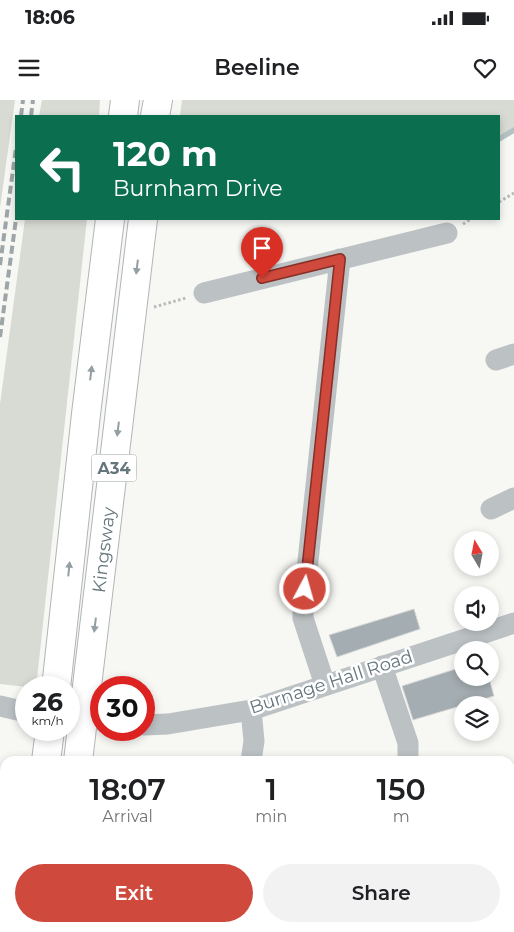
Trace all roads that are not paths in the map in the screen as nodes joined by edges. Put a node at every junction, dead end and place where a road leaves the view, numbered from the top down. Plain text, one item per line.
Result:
1 (125, 100) edge
2 (158, 100) edge
3 (123, 115) edge
4 (156, 115) edge
5 (110, 220) edge
6 (143, 220) edge
7 (447, 233) dead end
8 (340, 259) junction
9 (204, 293) road end
10 (514, 498) edge
11 (491, 508) dead end
12 (514, 623) edge
13 (382, 666) junction
14 (57, 676) edge
15 (97, 676) edge
16 (325, 685) junction
17 (0, 706) edge
18 (15, 709) edge
19 (251, 710) junction
20 (155, 725) edge
21 (90, 727) edge
22 (49, 741) edge
23 (47, 756) edge
24 (80, 756) edge
25 (252, 756) edge
26 (408, 756) edge

1 - 3 highway
2 - 4 highway
14 -> 5 highway, Kingsway / A34
6 -> 15 highway, Kingsway / A34
7 - 8 street
8 - 9 street
8 - 16 street
10 - 11 street
12 - 13 street, Burnage Hall Road
13 - 16 street, Burnage Hall Road
13 - 26 street
16 - 19 street, Burnage Hall Road
17 - 18 street
19 - 20 street, Burnage Hall Road
19 - 25 street
21 - 24 highway, Kingsway / A34
22 - 23 highway

